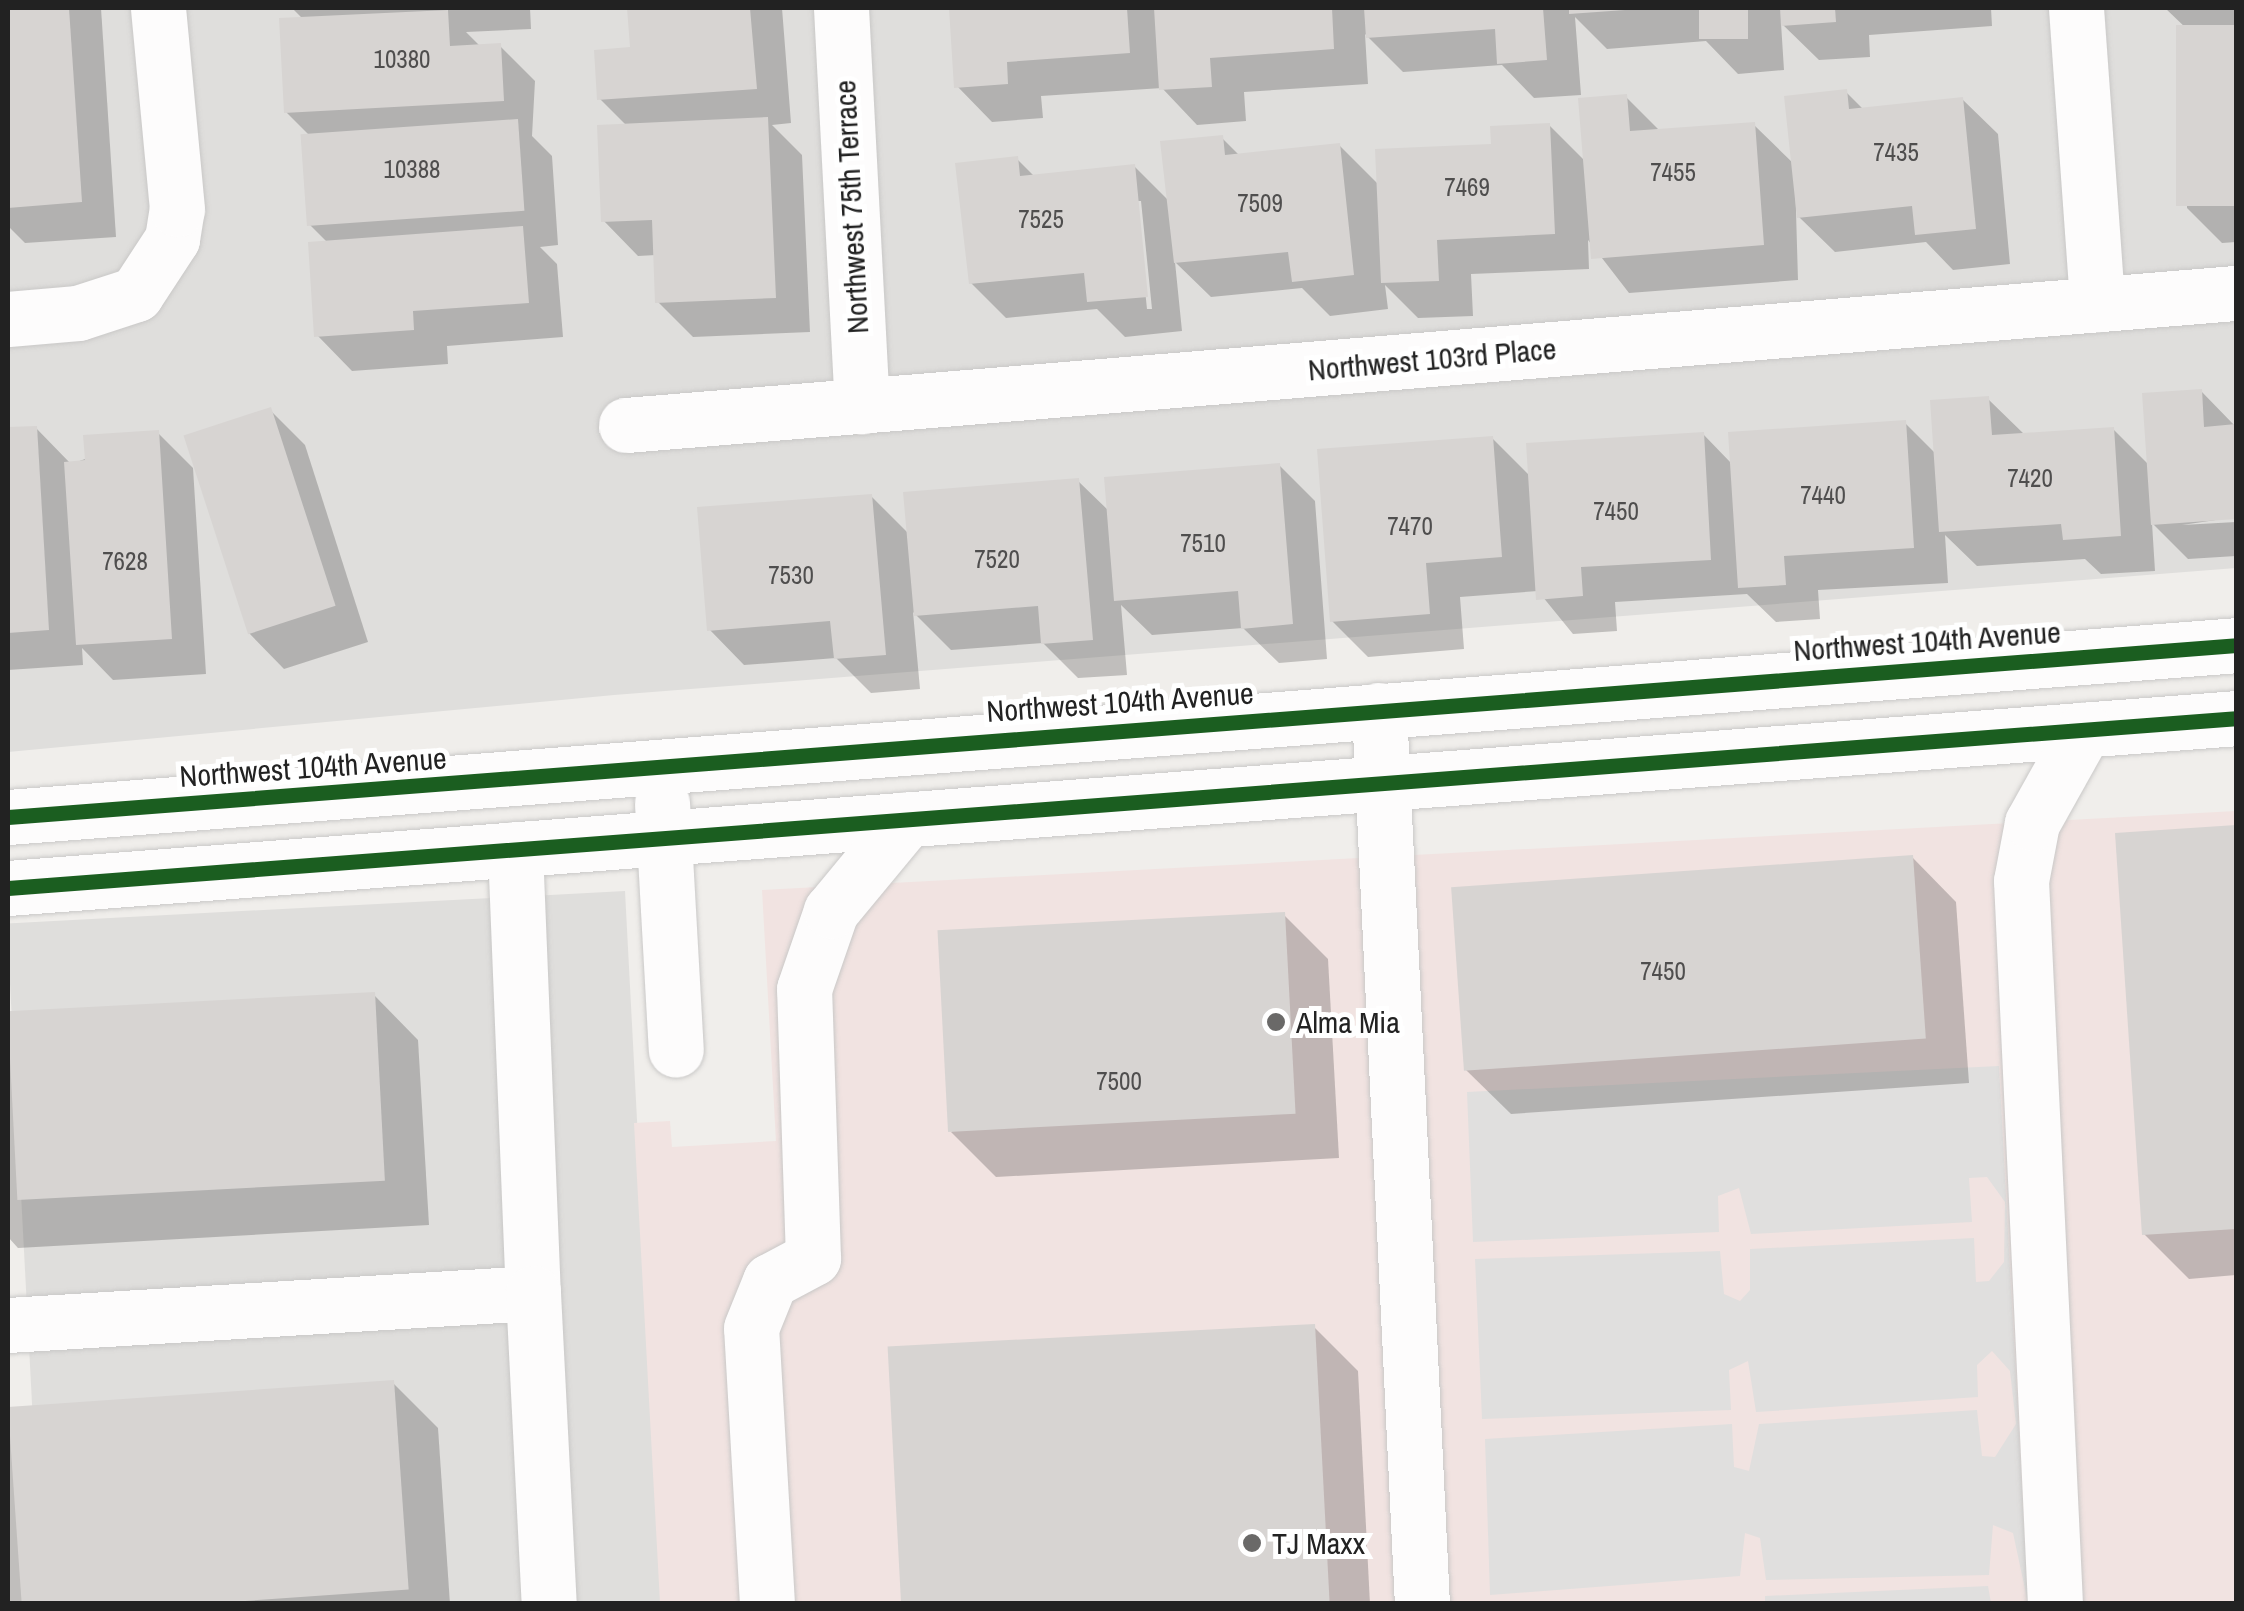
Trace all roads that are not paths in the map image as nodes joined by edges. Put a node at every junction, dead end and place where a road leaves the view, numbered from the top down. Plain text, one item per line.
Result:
1 (158, 8) edge
2 (841, 8) edge
3 (2076, 8) edge
4 (2236, 293) edge
5 (2097, 304) junction
6 (8, 319) edge
7 (862, 406) junction
8 (626, 425) dead end
9 (2236, 645) edge
10 (1379, 710) junction
11 (2236, 718) edge
12 (2084, 730) junction
13 (660, 765) junction
14 (1383, 790) junction
15 (8, 817) edge
16 (907, 819) junction
17 (664, 837) junction
18 (515, 849) junction
19 (8, 888) edge
20 (676, 1050) dead end
21 (534, 1293) junction
22 (8, 1325) edge
23 (549, 1604) edge
24 (767, 1604) edge
25 (1422, 1604) edge
26 (2055, 1604) edge

1 - 6 street
2 - 7 street, Northwest 75th Terrace
3 - 5 street
4 - 5 street, Northwest 103rd Place
5 - 7 street, Northwest 103rd Place
7 - 8 street, Northwest 103rd Place
9 - 10 street, Northwest 104th Avenue
10 - 13 street, Northwest 104th Avenue
10 - 14 street
11 - 12 street
12 - 14 street
12 - 26 street
13 - 15 street, Northwest 104th Avenue
13 - 17 street
14 - 16 street
14 - 25 street
16 - 17 street
16 - 24 street
17 - 18 street
17 - 20 street
18 - 19 street
18 - 21 street
21 - 22 street
21 - 23 street

